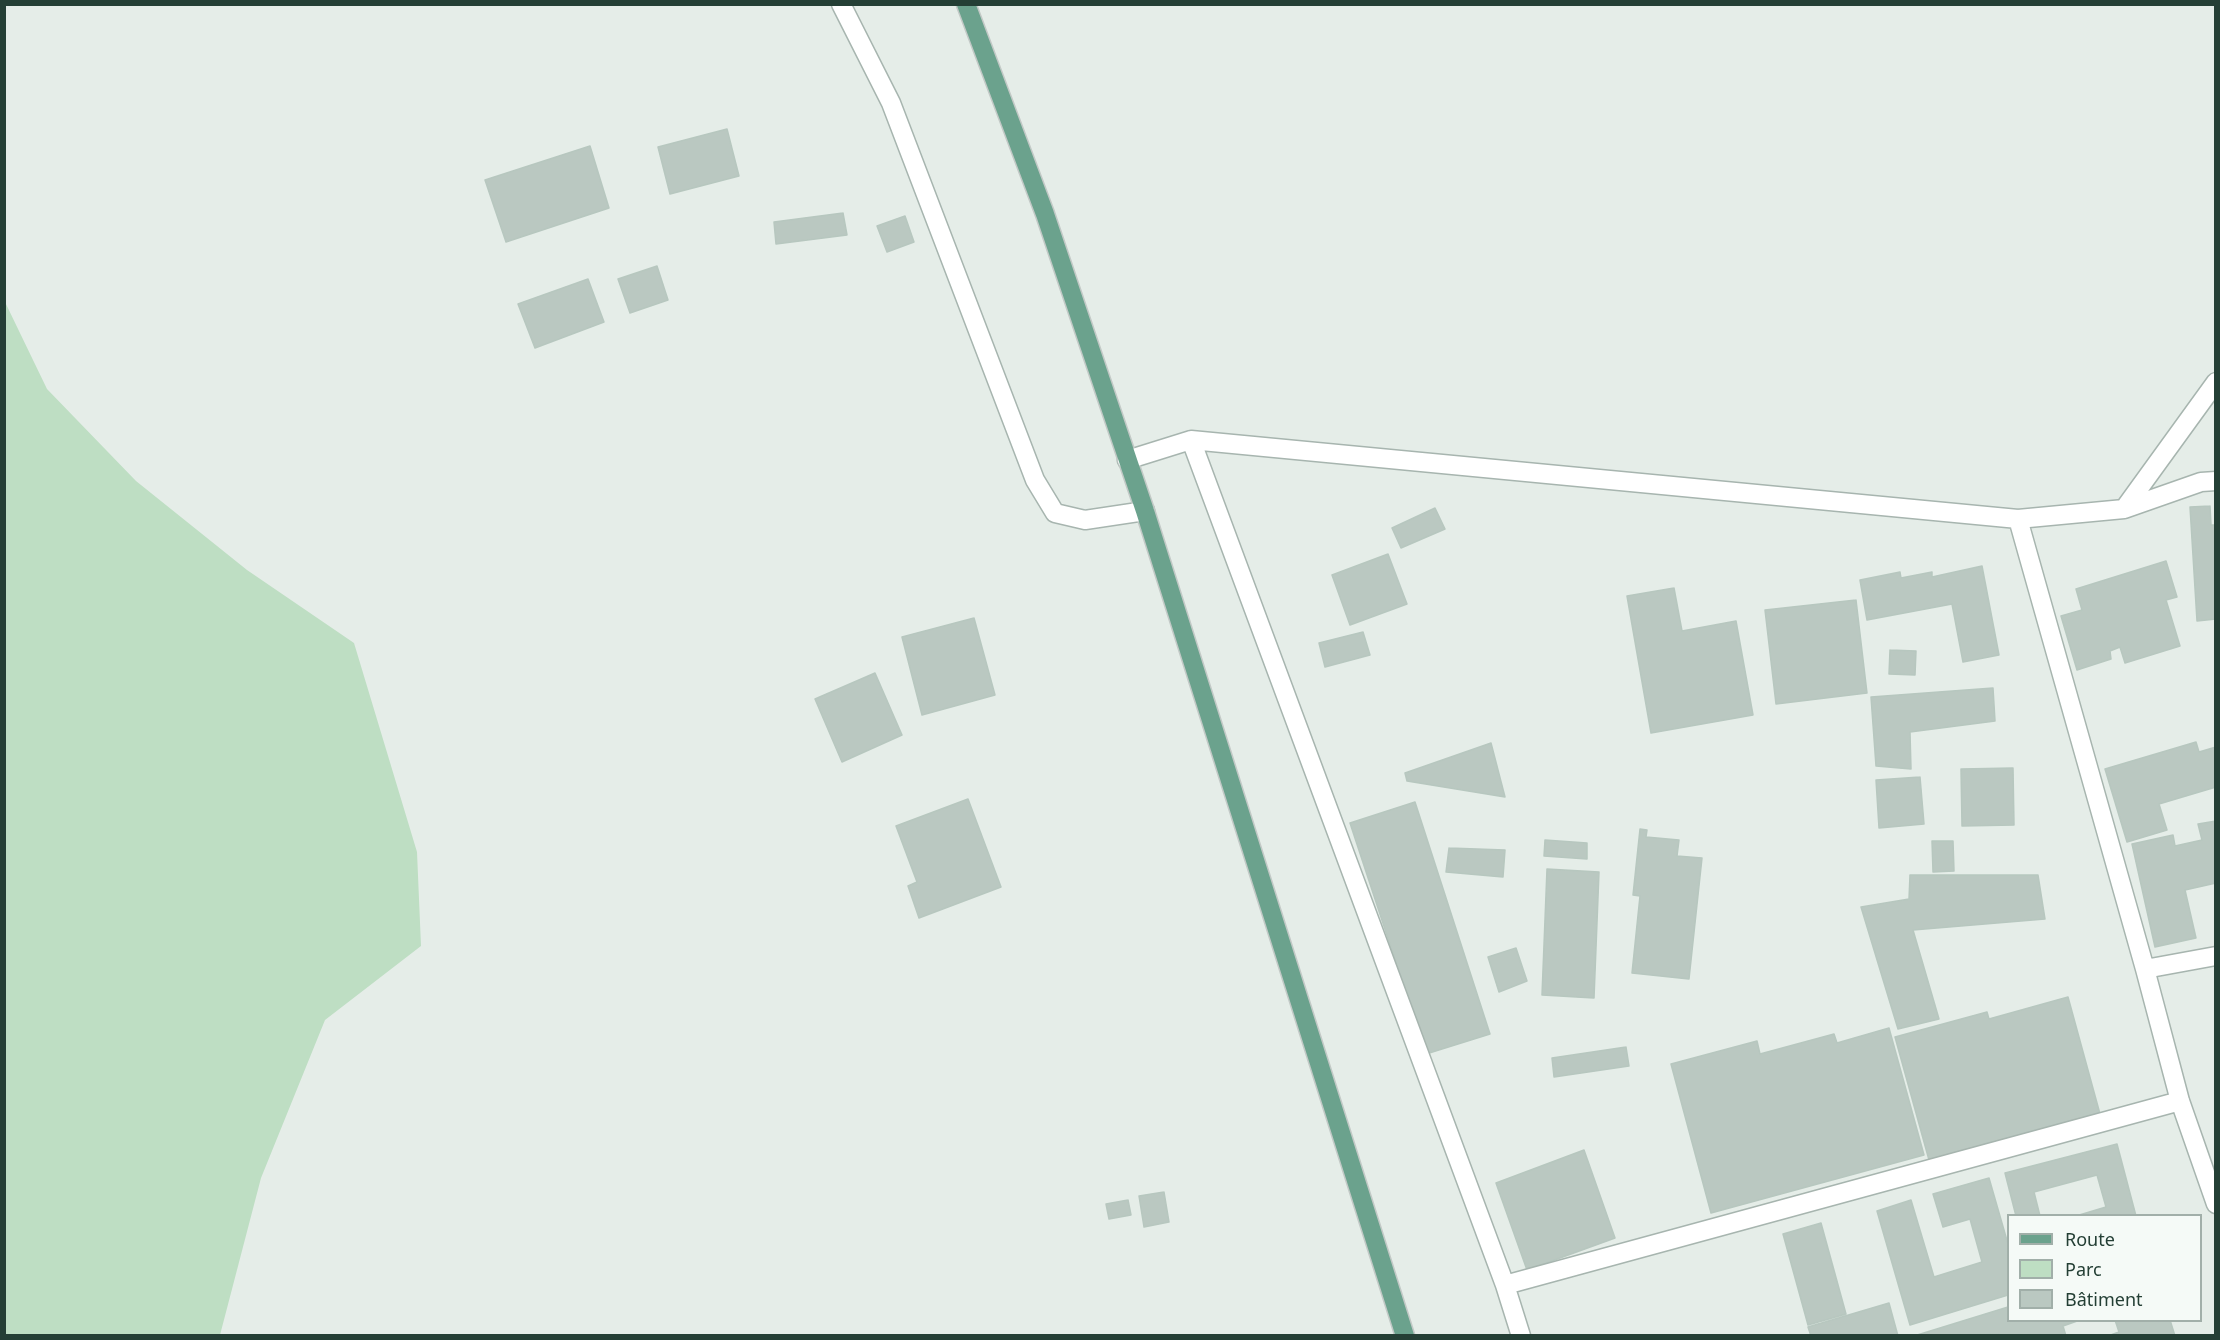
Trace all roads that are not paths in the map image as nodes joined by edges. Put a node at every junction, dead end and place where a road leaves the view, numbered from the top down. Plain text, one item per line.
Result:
1 (841, 4) edge
2 (966, 4) edge
3 (2216, 382) edge
4 (1191, 440) junction
5 (1127, 460) junction
6 (2216, 481) edge
7 (2124, 509) junction
8 (1144, 511) junction
9 (2018, 519) junction
10 (2216, 956) edge
11 (2145, 969) junction
12 (2180, 1101) junction
13 (2216, 1204) edge
14 (1505, 1285) junction
15 (1405, 1335) edge
16 (1521, 1335) edge

1 - 8 street
2 - 5 main road
3 - 7 street
4 - 5 street
4 - 9 street
4 - 14 street
5 - 8 main road
6 - 7 street
7 - 9 street
8 - 15 main road
9 - 11 street
10 - 11 street
11 - 12 street
12 - 13 street
12 - 14 street
14 - 16 street

